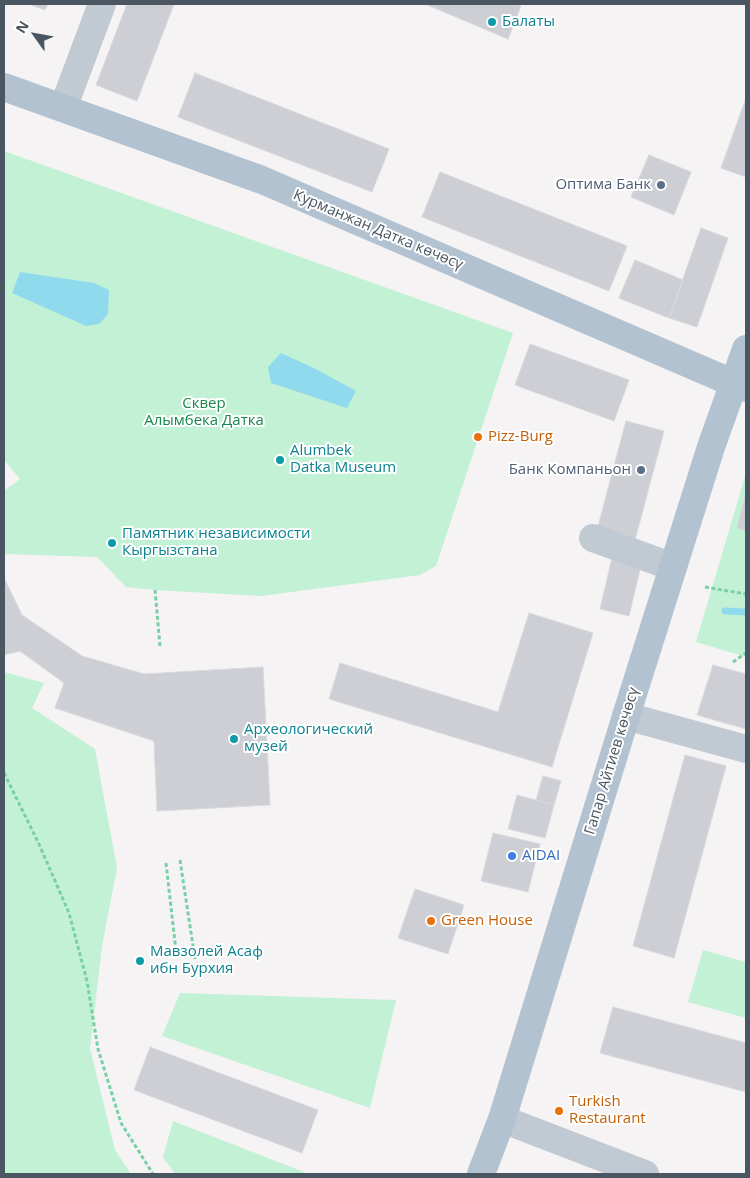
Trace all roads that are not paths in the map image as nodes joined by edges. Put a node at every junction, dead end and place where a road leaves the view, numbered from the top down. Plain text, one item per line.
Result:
1 (102, 4) edge
2 (4, 87) edge
3 (63, 108) junction
4 (746, 349) edge
5 (740, 386) edge
6 (593, 538) dead end
7 (673, 567) junction
8 (626, 716) junction
9 (746, 749) edge
10 (502, 1119) junction
11 (481, 1174) edge
12 (645, 1174) edge

1 - 3 street
2 - 3 main road, Курманжан Датка көчөсү
3 - 5 main road, Курманжан Датка көчөсү
4 - 5 main road, Гапар Айтиев көчөсү
5 - 7 main road, Гапар Айтиев көчөсү
6 - 7 street
7 - 8 main road, Гапар Айтиев көчөсү
8 - 9 street
8 - 10 main road, Гапар Айтиев көчөсү
10 - 11 main road, Гапар Айтиев көчөсү
10 - 12 street

